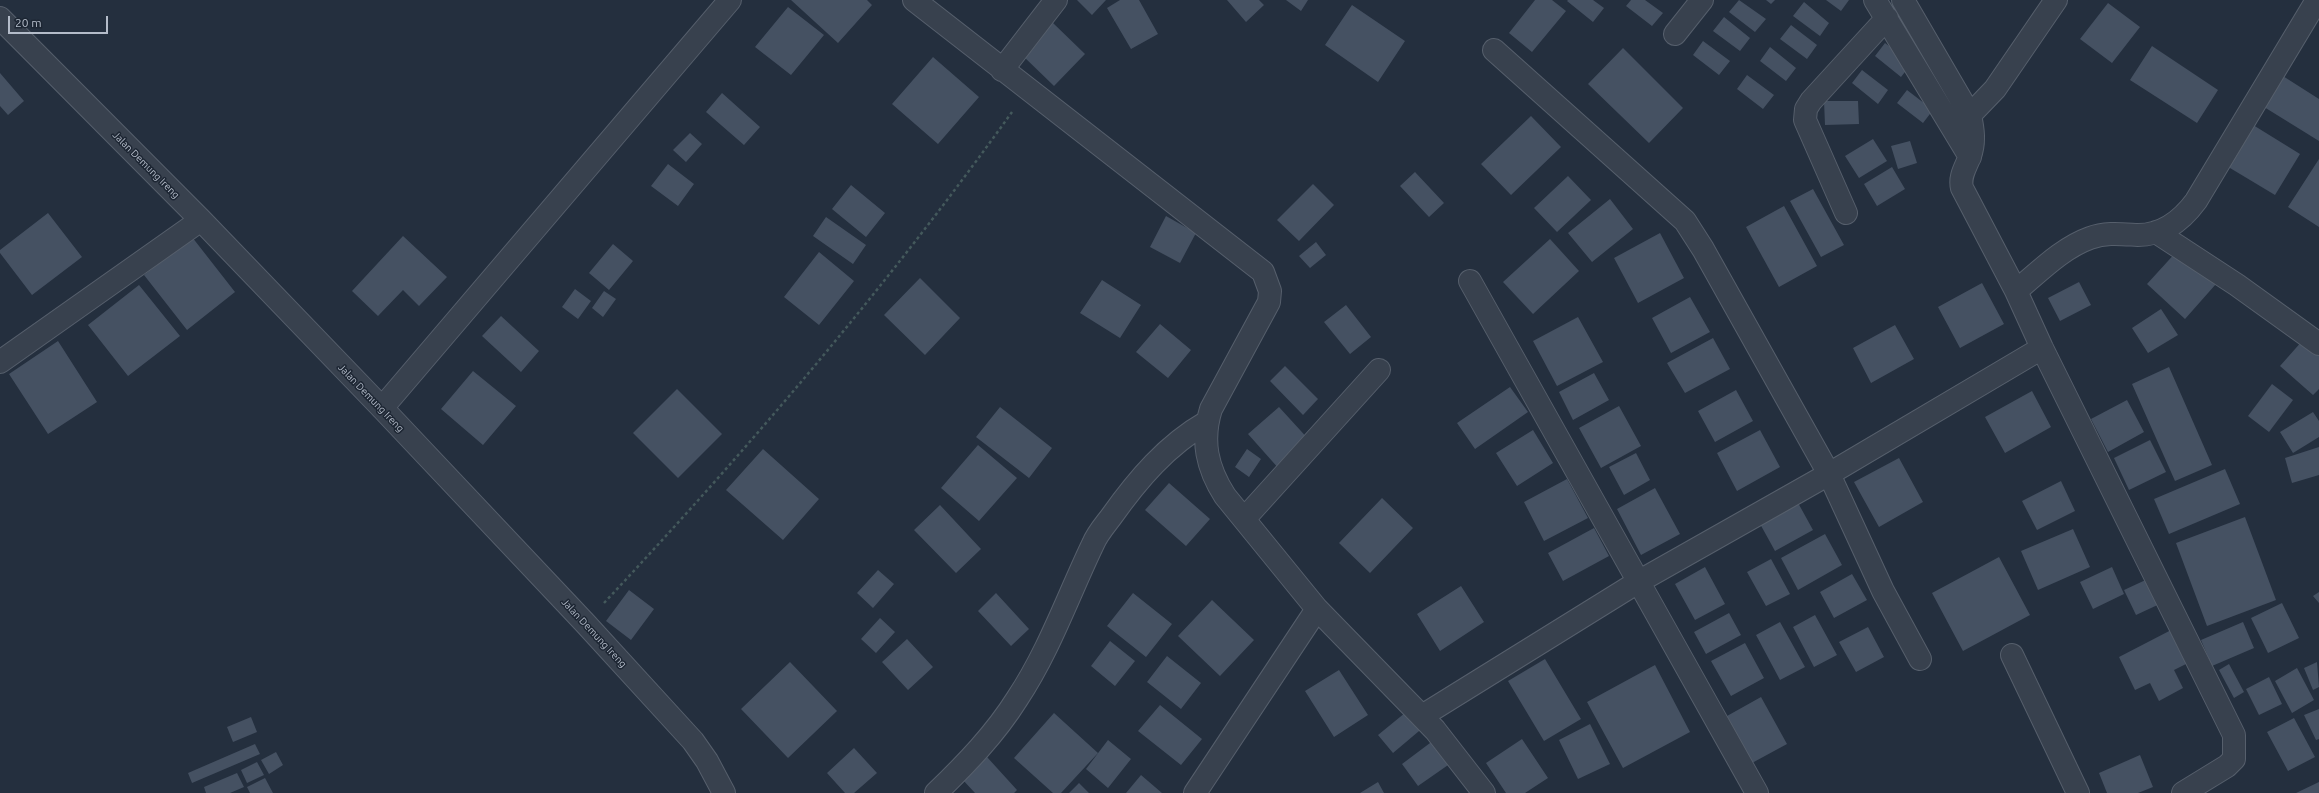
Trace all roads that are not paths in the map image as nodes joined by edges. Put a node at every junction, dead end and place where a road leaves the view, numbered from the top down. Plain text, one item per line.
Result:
1 (730, 0) edge
2 (914, 0) edge
3 (1056, 0) edge
4 (1702, 0) edge
5 (1874, 0) edge
6 (1903, 0) edge
7 (2056, 0) edge
8 (2317, 0) edge
9 (0, 18) edge
10 (1887, 18) junction
11 (1675, 34) dead end
12 (1494, 50) dead end
13 (1002, 70) junction
14 (1970, 115) junction
15 (1970, 157) junction
16 (1846, 212) dead end
17 (201, 220) junction
18 (2156, 232) junction
19 (1470, 281) dead end
20 (2016, 291) junction
21 (2316, 337) edge
22 (2042, 348) junction
23 (0, 362) edge
24 (1379, 370) dead end
25 (382, 408) junction
26 (1207, 422) junction
27 (1829, 474) junction
28 (1245, 518) junction
29 (1638, 582) junction
30 (1317, 609) junction
31 (2012, 655) dead end
32 (1920, 659) dead end
33 (1422, 716) junction
34 (724, 793) edge
35 (936, 793) edge
36 (1195, 793) edge
37 (1484, 793) edge
38 (1757, 793) edge
39 (2078, 793) edge
40 (2184, 793) edge

1 - 25 street
2 - 13 street
3 - 13 street
4 - 11 street
5 - 10 street
6 - 14 street
7 - 14 street
8 - 18 street
9 - 17 street, Jalan Demung Ireng
10 - 15 street
10 - 16 street
12 - 27 street
13 - 26 street
14 - 15 street
15 - 20 street
17 - 23 street
17 - 25 street, Jalan Demung Ireng
18 - 20 street
18 - 21 street
19 - 29 street
20 - 22 street
22 - 27 street
22 - 40 street
24 - 28 street
25 - 34 street, Jalan Demung Ireng
26 - 28 street
26 - 35 street
27 - 29 street
27 - 32 street
28 - 30 street
29 - 33 street
29 - 38 street
30 - 33 street
30 - 36 street
31 - 39 street
33 - 37 street

